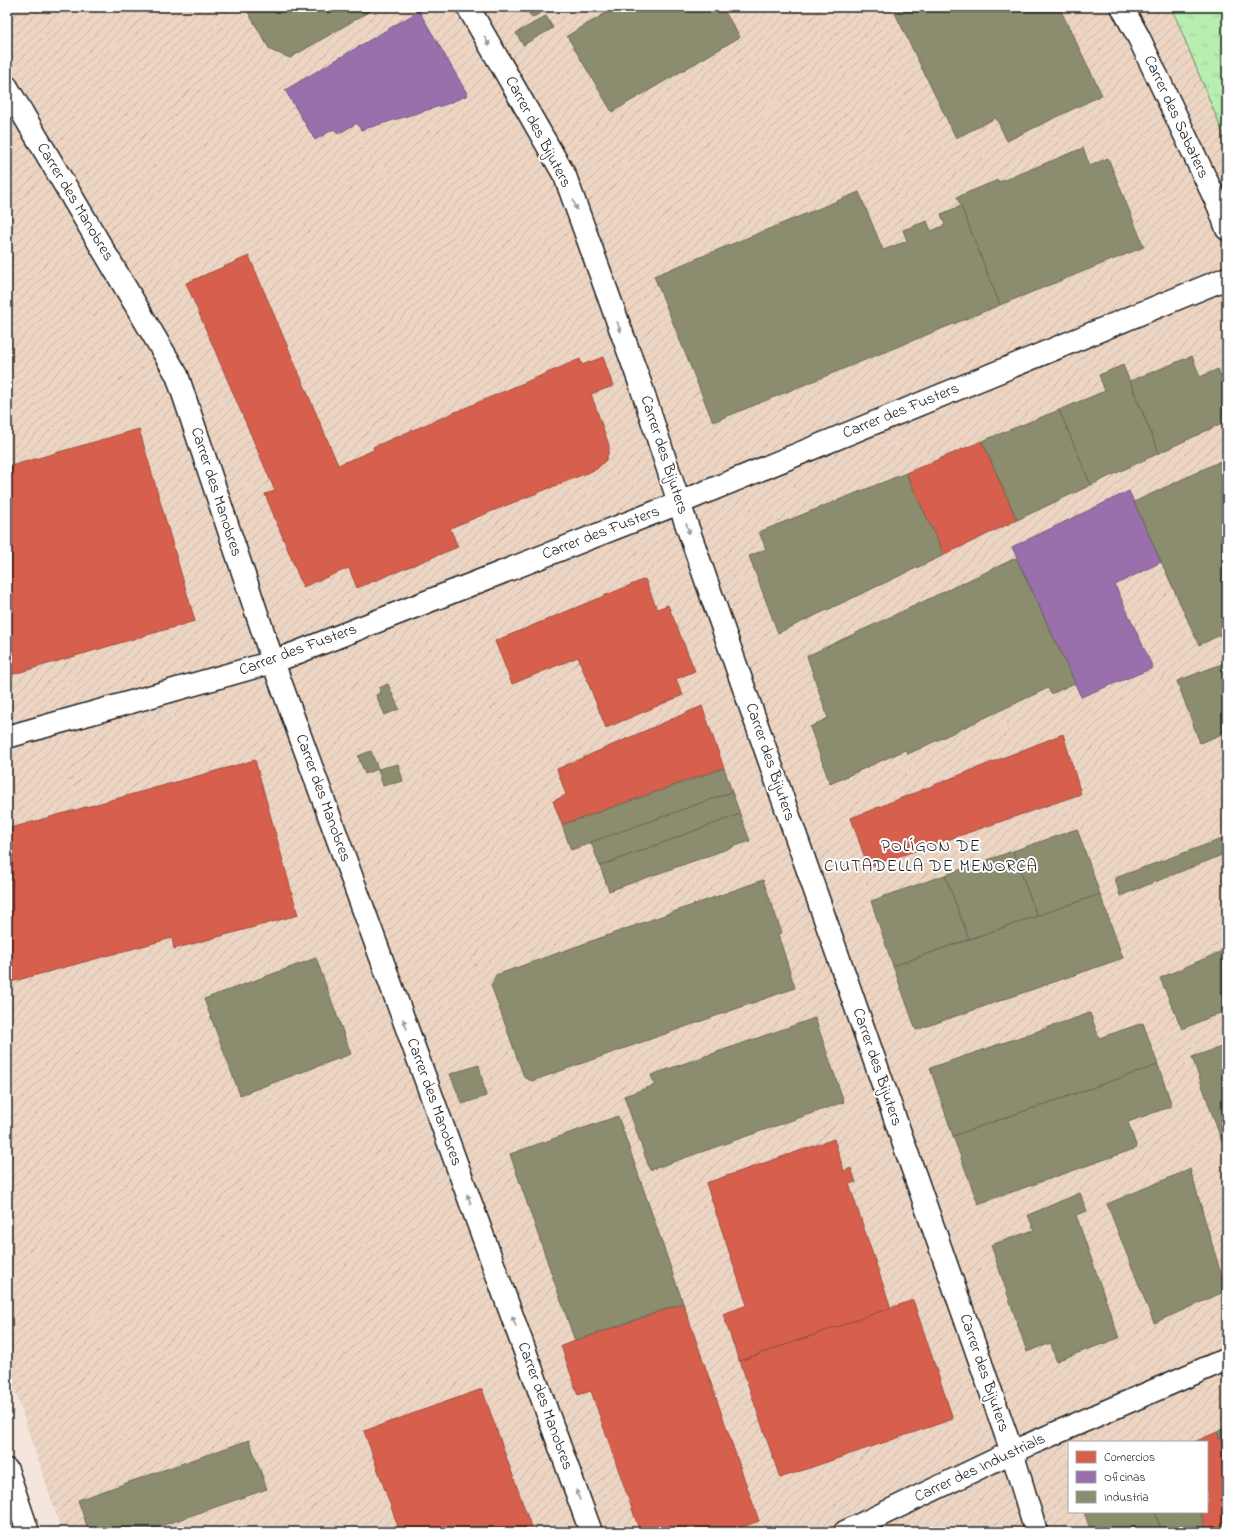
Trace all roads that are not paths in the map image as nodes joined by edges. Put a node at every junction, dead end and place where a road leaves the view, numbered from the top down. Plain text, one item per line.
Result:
1 (468, 7) edge
2 (1122, 7) edge
3 (7, 87) edge
4 (1227, 229) edge
5 (1227, 278) edge
6 (679, 503) junction
7 (273, 662) junction
8 (7, 737) edge
9 (1227, 1359) edge
10 (1012, 1452) junction
11 (7, 1470) edge
12 (28, 1532) edge
13 (591, 1532) edge
14 (845, 1532) edge
15 (1036, 1532) edge

1 -> 6 street, Carrer des Bijuters
2 - 4 street, Carrer des Sabaters
3 - 7 street, Carrer des Manobres
5 - 6 street, Carrer des Fusters
6 - 7 street, Carrer des Fusters
6 -> 10 street, Carrer des Bijuters
7 - 8 street, Carrer des Fusters
13 -> 7 street, Carrer des Manobres
9 - 10 street, Carrer des Industrials
10 - 14 street, Carrer des Industrials
10 - 15 street, Carrer des Bijuters
11 - 12 street

